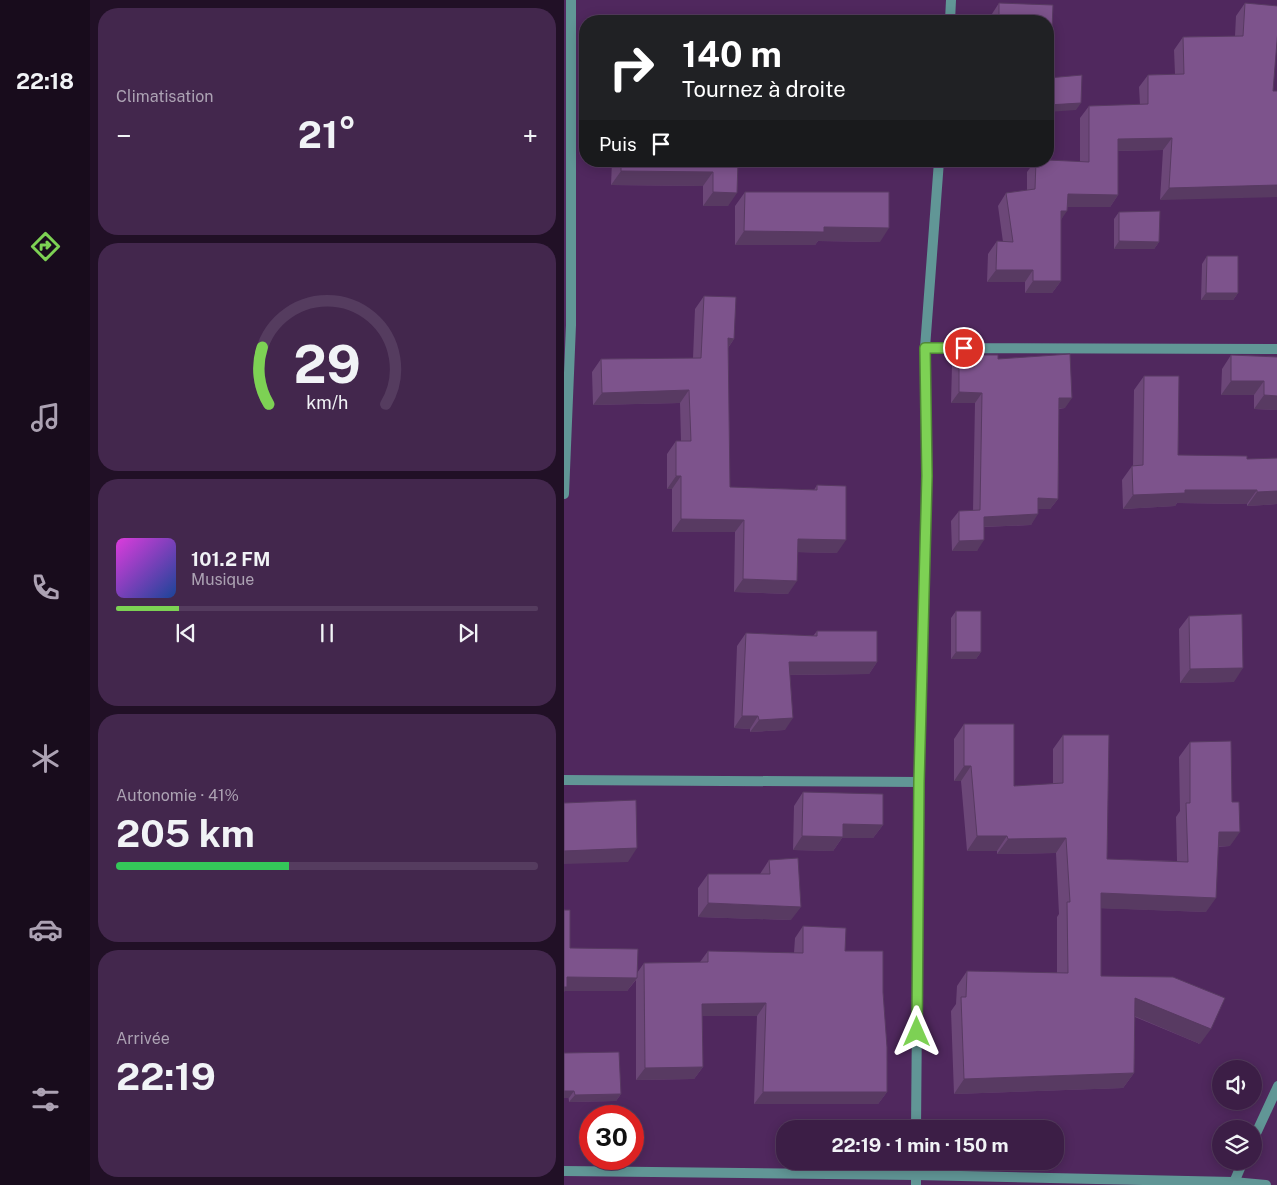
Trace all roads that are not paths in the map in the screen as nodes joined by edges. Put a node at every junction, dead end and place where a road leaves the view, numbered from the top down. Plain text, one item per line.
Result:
1 (571, 0) edge
2 (951, 0) edge
3 (950, 15) edge
4 (939, 167) edge
5 (568, 324) edge
6 (925, 348) junction
7 (1277, 350) edge
8 (564, 494) edge
9 (564, 780) edge
10 (919, 782) junction
11 (1277, 1086) edge
12 (916, 1120) edge
13 (1262, 1120) edge
14 (1239, 1170) edge
15 (564, 1171) edge
16 (916, 1180) edge
17 (1233, 1184) edge
18 (1266, 1185) edge

1 - 5 street
2 - 3 street
4 - 6 street
5 - 8 street
6 - 7 street
6 - 10 street
9 - 10 street
10 - 12 street
11 - 13 street
14 - 17 street
15 - 16 street
16 - 17 street
17 - 18 street

